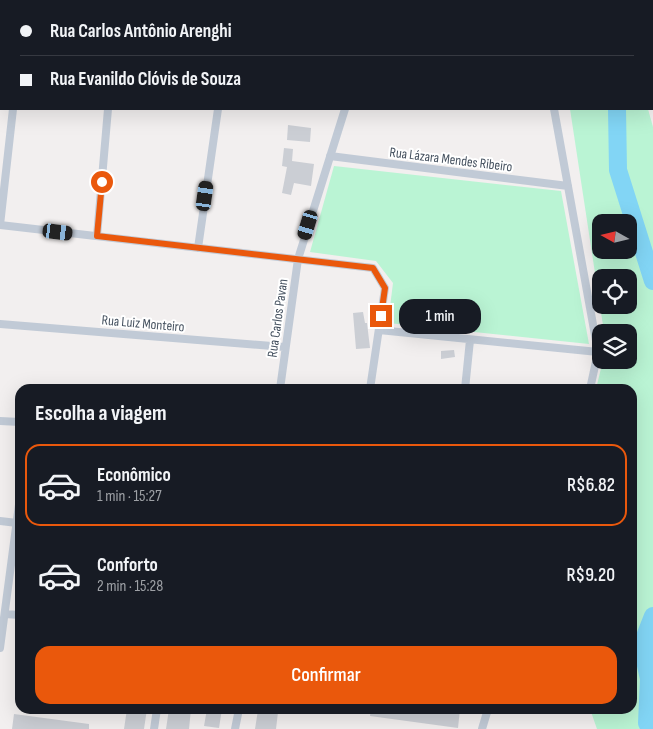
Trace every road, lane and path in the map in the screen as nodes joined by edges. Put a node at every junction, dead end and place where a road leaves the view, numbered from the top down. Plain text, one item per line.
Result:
1 (13, 110) edge
2 (108, 110) edge
3 (218, 110) edge
4 (344, 110) edge
5 (554, 110) edge
6 (330, 156) junction
7 (568, 186) junction
8 (0, 225) edge
9 (97, 236) junction
10 (198, 248) junction
11 (298, 260) junction
12 (0, 324) edge
13 (593, 324) edge
14 (379, 330) junction
15 (470, 340) junction
16 (284, 347) junction
17 (592, 351) edge
18 (594, 369) edge
19 (280, 384) edge
20 (371, 384) edge
21 (466, 384) edge
22 (591, 384) edge
23 (0, 421) edge
24 (15, 422) edge
25 (0, 521) edge
26 (15, 523) edge
27 (15, 556) edge
28 (5, 614) junction
29 (15, 615) edge
30 (0, 648) edge
31 (156, 714) edge
32 (237, 714) edge
33 (486, 714) edge
34 (154, 729) edge
35 (235, 729) edge
36 (482, 729) edge

1 - 8 street
2 - 9 street
3 - 10 street
4 - 6 street, Rua Carlos Pavan
5 - 7 street
6 - 7 street, Rua Lázara Mendes Ribeiro
6 - 11 street, Rua Carlos Pavan
7 - 13 street
8 - 9 street
9 - 10 street
10 - 11 street
11 - 14 street
11 - 16 street, Rua Carlos Pavan
12 - 16 street, Rua Luiz Monteiro
14 - 15 street
14 - 20 street
15 - 17 street
15 - 21 street
16 - 19 street, Rua Carlos Pavan
18 - 22 street
23 - 24 street
25 - 26 street
27 - 28 street
28 - 29 street
28 - 30 street
31 - 34 street
32 - 35 street
33 - 36 street

